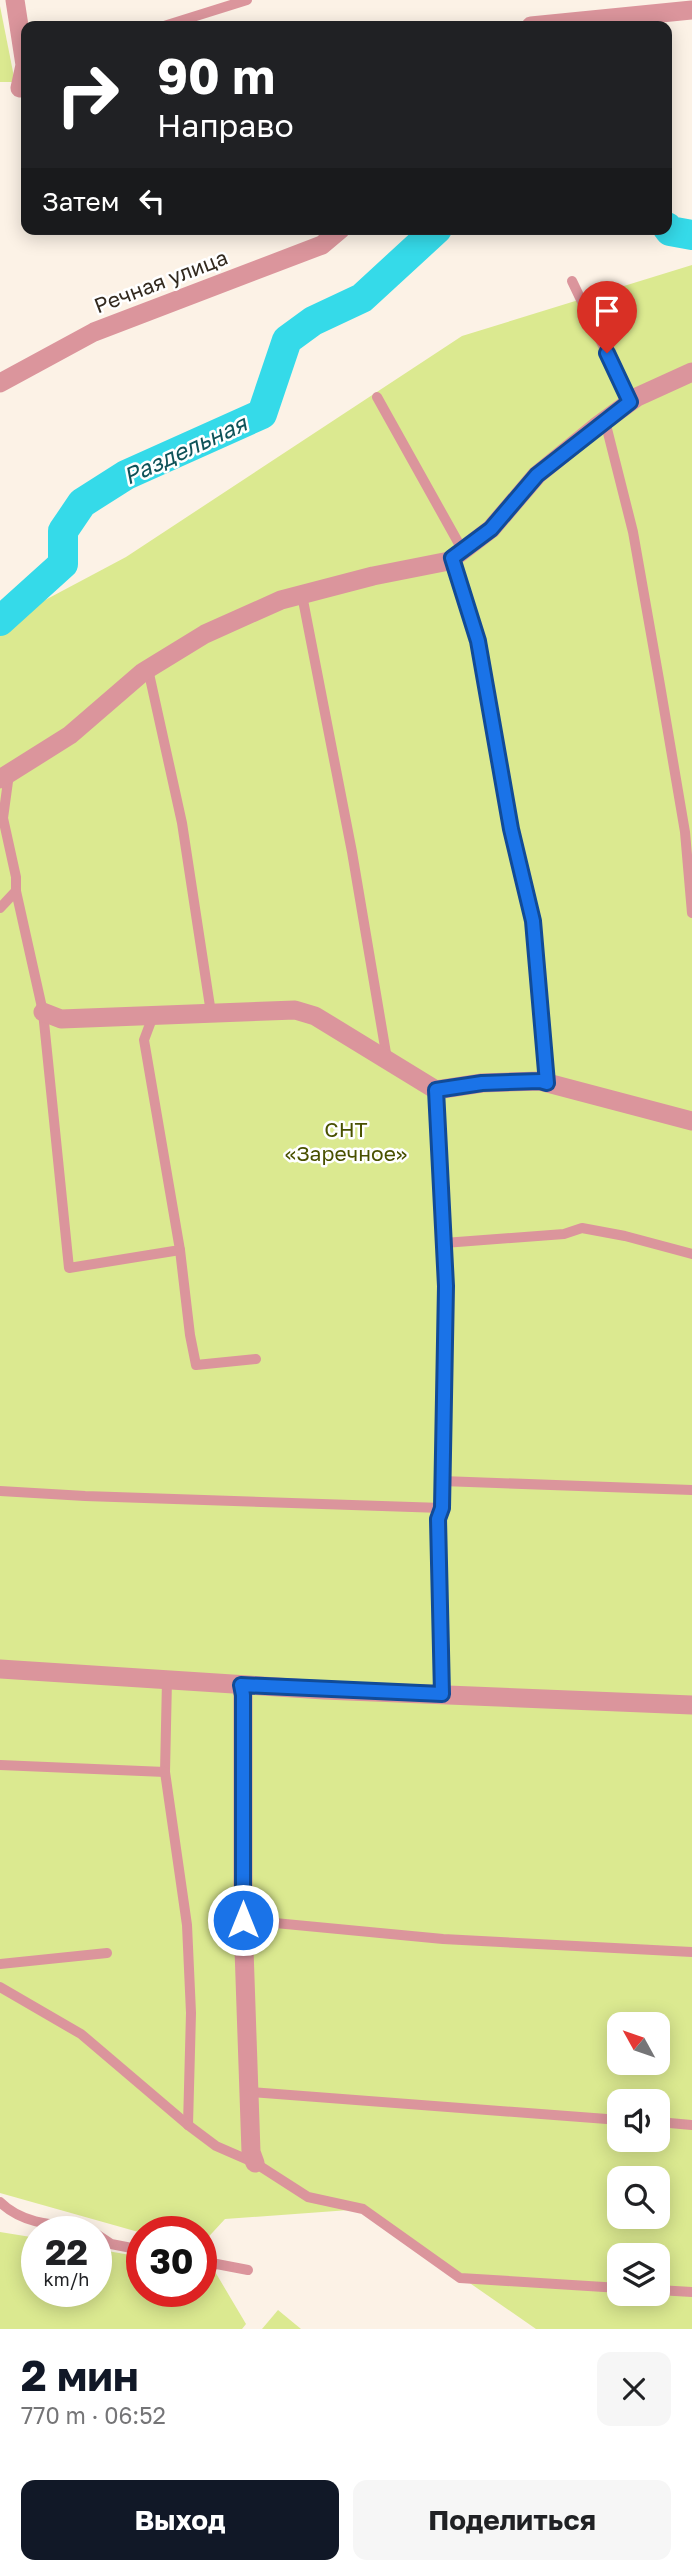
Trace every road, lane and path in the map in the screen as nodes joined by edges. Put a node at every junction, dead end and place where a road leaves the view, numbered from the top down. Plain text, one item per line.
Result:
1 (15, 0) edge
2 (247, 0) edge
3 (692, 10) edge
4 (180, 21) edge
5 (581, 21) edge
6 (21, 39) edge
7 (333, 235) edge
8 (572, 281) dead end
9 (692, 372) edge
10 (0, 383) edge
11 (377, 397) dead end
12 (630, 402) junction
13 (605, 420) junction
14 (458, 554) junction
15 (302, 595) junction
16 (148, 669) junction
17 (4, 776) edge
18 (16, 891) junction
19 (0, 908) edge
20 (692, 913) edge
21 (43, 1012) junction
22 (211, 1013) junction
23 (153, 1016) junction
24 (387, 1060) junction
25 (547, 1083) junction
26 (436, 1090) junction
27 (692, 1121) edge
28 (444, 1243) junction
29 (180, 1250) junction
30 (692, 1254) edge
31 (256, 1359) dead end
32 (442, 1481) junction
33 (0, 1490) edge
34 (692, 1490) edge
35 (442, 1508) junction
36 (0, 1669) edge
37 (167, 1680) junction
38 (241, 1685) junction
39 (442, 1694) junction
40 (692, 1705) edge
41 (0, 1765) edge
42 (164, 1772) junction
43 (243, 1920) junction
44 (692, 1952) edge
45 (107, 1953) dead end
46 (0, 1964) edge
47 (0, 1987) edge
48 (251, 2092) junction
49 (607, 2119) edge
50 (670, 2123) edge
51 (692, 2124) edge
52 (188, 2125) junction
53 (255, 2163) junction
54 (0, 2202) edge
55 (22, 2216) edge
56 (217, 2264) edge
57 (248, 2270) dead end
58 (607, 2287) edge
59 (670, 2291) edge
60 (692, 2292) edge

1 - 6 street
2 - 4 lane
3 - 5 street
7 - 10 street, Речная улица
8 - 12 lane
9 - 12 street
11 - 14 lane
12 - 13 street
13 - 14 street
13 - 20 lane
14 - 15 street
14 - 25 lane
15 - 16 street
15 - 24 lane
16 - 17 street
16 - 22 lane
17 - 18 lane
18 - 19 lane
18 - 21 lane
21 - 23 street
21 - 29 lane
22 - 23 street
22 - 24 street
23 - 29 lane
24 - 26 street
25 - 26 street
25 - 27 street
26 - 28 lane
28 - 30 lane
28 - 32 lane
29 - 31 lane
32 - 34 lane
32 - 35 lane
33 - 35 lane
35 - 39 lane
36 - 37 street
37 - 38 street
37 - 42 lane
38 - 39 street
38 - 43 street
39 - 40 street
41 - 42 lane
42 - 52 lane
43 - 44 lane
43 - 48 street
45 - 46 lane
47 - 52 lane
48 - 49 lane
48 - 53 street
50 - 51 lane
52 - 53 lane
53 - 58 lane
54 - 55 lane
56 - 57 lane
59 - 60 lane

